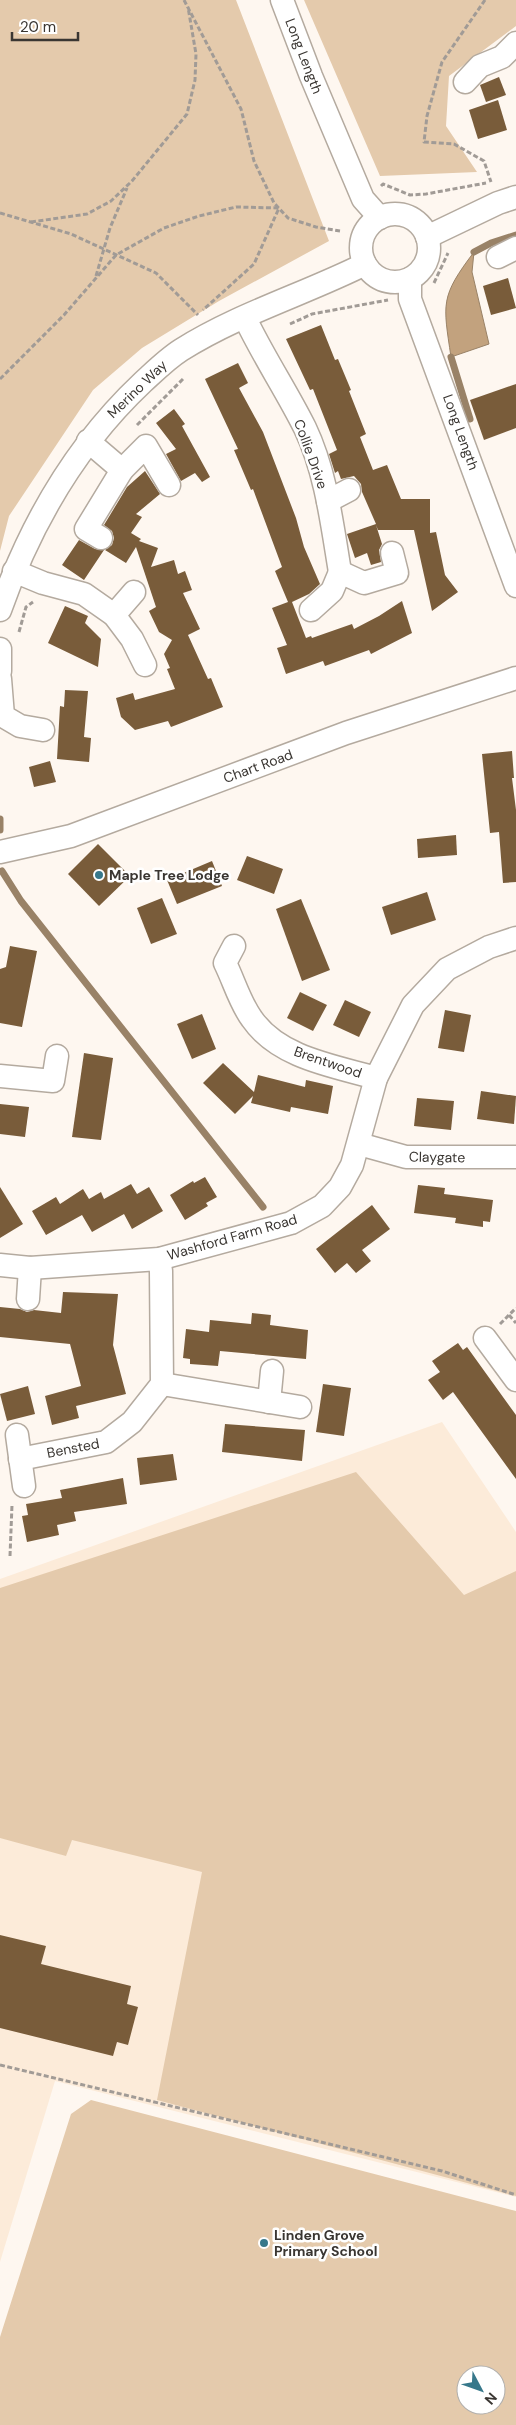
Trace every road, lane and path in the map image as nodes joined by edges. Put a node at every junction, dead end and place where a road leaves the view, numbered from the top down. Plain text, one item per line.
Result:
1 (184, 0) edge
2 (282, 0) edge
3 (188, 7) junction
4 (516, 43) edge
5 (465, 82) dead end
6 (491, 182) dead end
7 (128, 185) junction
8 (516, 197) edge
9 (363, 199) junction
10 (278, 208) junction
11 (0, 213) edge
12 (380, 218) junction
13 (31, 222) junction
14 (340, 231) dead end
15 (427, 237) junction
16 (104, 249) junction
17 (449, 251) dead end
18 (116, 254) junction
19 (365, 264) junction
20 (95, 279) junction
21 (410, 279) junction
22 (434, 287) dead end
23 (338, 309) dead end
24 (245, 318) junction
25 (301, 320) dead end
26 (0, 379) edge
27 (88, 441) junction
28 (122, 470) junction
29 (169, 485) dead end
30 (349, 490) dead end
31 (328, 501) junction
32 (101, 538) dead end
33 (392, 553) dead end
34 (14, 571) junction
35 (340, 572) junction
36 (43, 583) junction
37 (516, 586) edge
38 (134, 592) dead end
39 (0, 610) edge
40 (311, 610) dead end
41 (114, 616) junction
42 (20, 632) dead end
43 (0, 649) edge
44 (144, 665) dead end
45 (0, 671) edge
46 (0, 678) edge
47 (516, 678) edge
48 (43, 730) dead end
49 (0, 852) edge
50 (516, 938) edge
51 (234, 946) dead end
52 (57, 1056) dead end
53 (0, 1076) edge
54 (376, 1078) junction
55 (359, 1144) junction
56 (516, 1157) edge
57 (159, 1258) junction
58 (0, 1265) edge
59 (30, 1268) junction
60 (28, 1299) dead end
61 (509, 1315) dead end
62 (516, 1323) edge
63 (485, 1338) dead end
64 (272, 1371) dead end
65 (516, 1380) edge
66 (162, 1384) junction
67 (269, 1402) junction
68 (300, 1407) dead end
69 (17, 1434) dead end
70 (20, 1459) junction
71 (24, 1486) dead end
72 (0, 2065) edge
73 (516, 2195) edge

1 - 3 path
2 - 9 street, Long Length
3 - 7 path
3 - 10 path
4 - 5 street
6 - 9 path
7 - 13 path
7 - 16 path
8 - 15 street
9 - 12 street, Long Length
10 - 14 path
10 - 18 path
10 - 18 path
11 - 13 path
12 - 15 street
12 - 19 street
13 - 16 path
15 - 21 street
16 - 18 path
16 - 20 path
17 - 22 path
18 - 20 path
19 - 21 street
19 - 24 street, Merino Way
20 - 26 path
21 - 37 street, Long Length
23 - 25 path
24 - 27 street, Merino Way
24 - 31 street, Collie Drive
27 - 28 street
27 - 34 street, Merino Way
28 - 29 street
28 - 32 street
30 - 31 street
31 - 35 street, Collie Drive
33 - 35 street
34 - 36 street
34 - 39 street, Merino Way
35 - 40 street
36 - 41 street
36 - 42 path
38 - 41 street
41 - 44 street
43 - 45 street
46 - 48 street
47 - 49 street, Chart Road
50 - 54 street, Washford Farm Road
51 - 54 street, Brentwood
52 - 53 street
54 - 55 street, Washford Farm Road
55 - 56 street, Claygate
55 - 57 street, Washford Farm Road
57 - 59 street, Washford Farm Road
57 - 66 street
58 - 59 street, Washford Farm Road
59 - 60 street
61 - 62 path
63 - 65 street
64 - 67 street
66 - 67 street
66 - 70 street, Bensted
67 - 68 street
69 - 70 street
70 - 71 street
72 - 73 path

